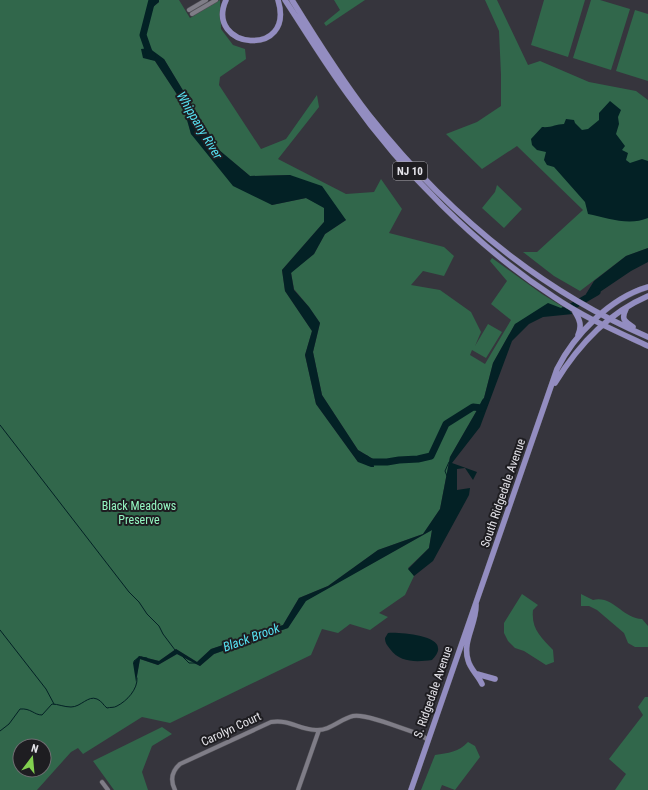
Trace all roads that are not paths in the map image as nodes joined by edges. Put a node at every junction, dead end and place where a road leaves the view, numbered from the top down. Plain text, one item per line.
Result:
1 (206, 0) edge
2 (216, 0) edge
3 (226, 0) edge
4 (278, 0) edge
5 (286, 0) edge
6 (292, 0) edge
7 (648, 287) edge
8 (648, 296) edge
9 (628, 306) junction
10 (573, 310) junction
11 (600, 315) junction
12 (609, 319) junction
13 (594, 321) junction
14 (603, 325) junction
15 (640, 334) junction
16 (648, 337) edge
17 (577, 338) junction
18 (648, 346) edge
19 (550, 392) junction
20 (476, 600) junction
21 (477, 674) junction
22 (495, 679) dead end
23 (482, 684) dead end
24 (319, 730) junction
25 (428, 740) junction
26 (102, 782) dead end
27 (108, 790) edge
28 (175, 790) edge
29 (298, 790) edge
30 (411, 790) edge

1 - 2 street
3 - 4 main road
5 - 10 main road, NJ 10
6 - 11 main road, NJ 10
7 - 11 main road, South Ridgedale Avenue
8 - 9 main road, South Ridgedale Avenue
9 - 12 main road, South Ridgedale Avenue
9 - 15 main road
10 - 13 main road, NJ 10
10 - 17 main road
11 - 12 main road, NJ 10
11 - 13 main road, South Ridgedale Avenue
12 - 14 main road, South Ridgedale Avenue
12 - 15 main road, NJ 10
13 - 14 main road, NJ 10
13 - 17 main road, South Ridgedale Avenue
14 - 18 main road, NJ 10
14 - 19 main road, South Ridgedale Avenue
15 - 16 main road, NJ 10
17 - 19 main road, South Ridgedale Avenue
19 - 20 main road, South Ridgedale Avenue
20 - 21 main road
20 - 25 main road, S. Ridgedale Avenue
21 - 22 main road
21 - 23 main road
24 - 25 street
24 - 28 street, Carolyn Court
24 - 29 street
25 - 30 main road, S. Ridgedale Avenue
26 - 27 street

